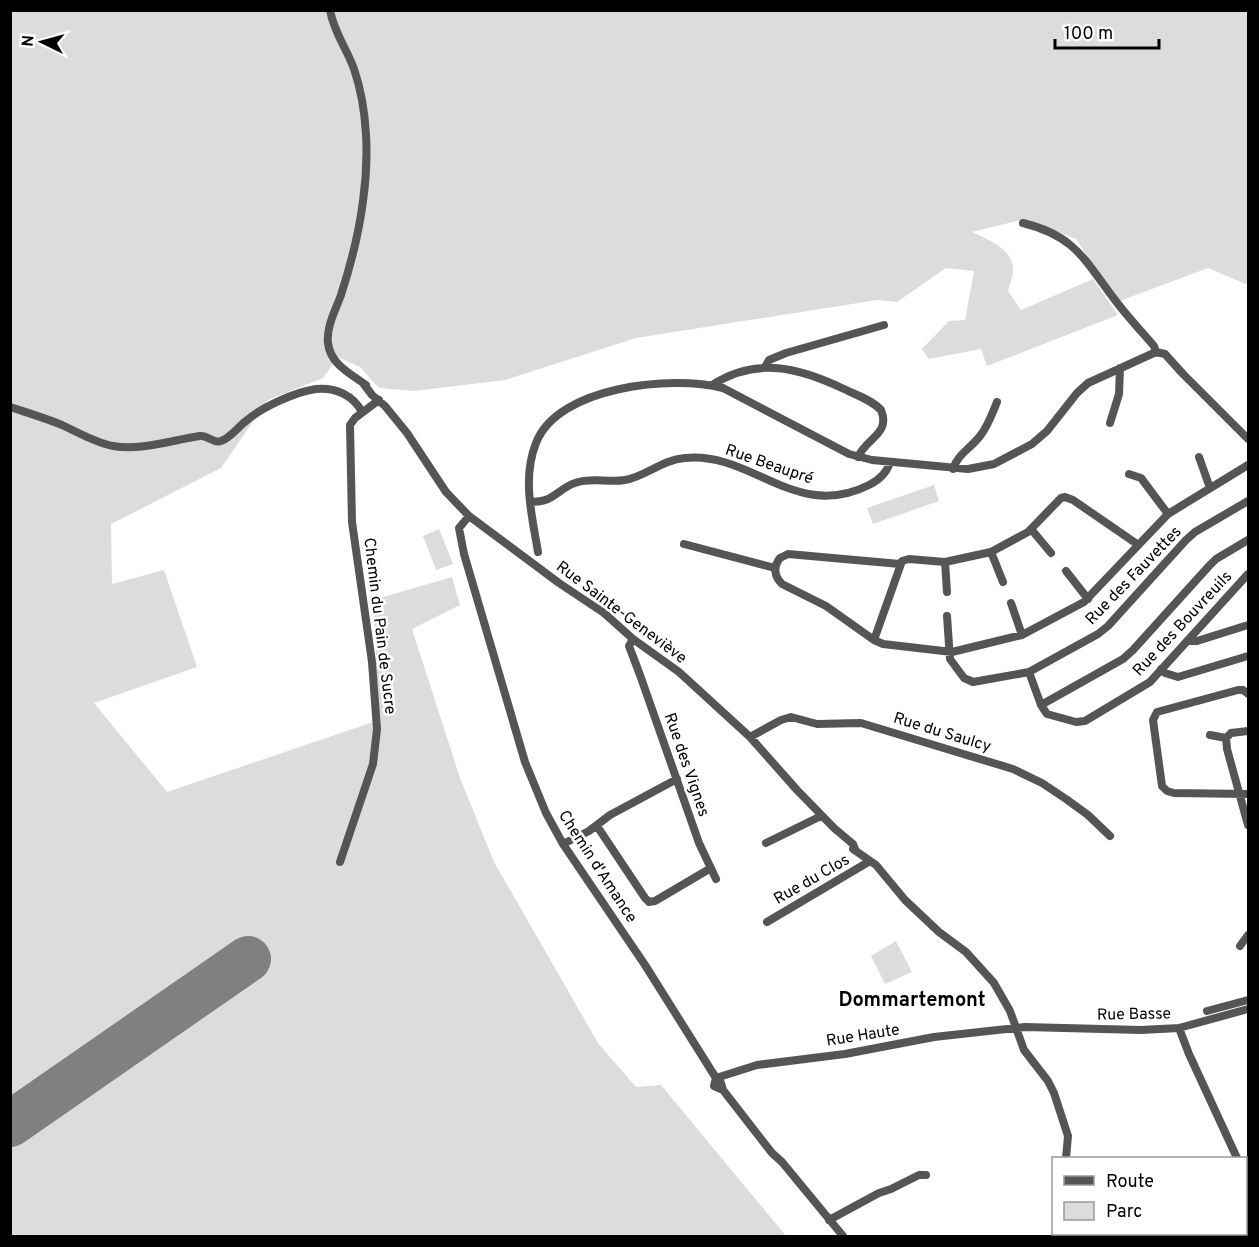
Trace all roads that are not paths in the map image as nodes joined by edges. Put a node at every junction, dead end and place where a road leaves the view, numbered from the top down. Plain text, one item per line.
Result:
1 (330, 10) edge
2 (1023, 223) dead end
3 (884, 324) dead end
4 (1156, 352) junction
5 (765, 367) junction
6 (1120, 368) junction
7 (712, 385) junction
8 (379, 400) junction
9 (997, 402) dead end
10 (10, 407) edge
11 (362, 412) junction
12 (1110, 423) dead end
13 (1248, 439) edge
14 (858, 457) junction
15 (1199, 457) dead end
16 (890, 462) junction
17 (1248, 465) edge
18 (953, 469) junction
19 (1129, 474) dead end
20 (1210, 488) junction
21 (1248, 501) edge
22 (530, 502) junction
23 (1168, 514) junction
24 (469, 516) junction
25 (1031, 529) junction
26 (1248, 540) edge
27 (684, 544) dead end
28 (1137, 544) junction
29 (538, 552) dead end
30 (991, 552) junction
31 (1051, 553) dead end
32 (945, 562) junction
33 (900, 564) junction
34 (775, 568) junction
35 (1066, 571) dead end
36 (1248, 574) edge
37 (1003, 582) dead end
38 (947, 592) dead end
39 (1088, 599) junction
40 (1011, 603) dead end
41 (946, 616) dead end
42 (1248, 625) edge
43 (1023, 635) junction
44 (874, 640) junction
45 (636, 641) junction
46 (1187, 641) junction
47 (949, 652) junction
48 (1248, 656) edge
49 (1161, 669) junction
50 (1029, 672) junction
51 (1248, 694) edge
52 (1041, 705) junction
53 (1248, 731) edge
54 (1210, 735) dead end
55 (750, 737) junction
56 (1226, 738) junction
57 (677, 779) junction
58 (1244, 794) edge
59 (821, 816) junction
60 (597, 825) junction
61 (1248, 825) edge
62 (1110, 836) dead end
63 (766, 843) dead end
64 (563, 844) junction
65 (870, 861) junction
66 (340, 862) dead end
67 (711, 868) junction
68 (716, 879) dead end
69 (767, 922) dead end
70 (1248, 935) edge
71 (1240, 946) dead end
72 (1248, 1000) edge
73 (1248, 1009) edge
74 (1207, 1011) dead end
75 (1017, 1028) junction
76 (1179, 1028) junction
77 (716, 1078) junction
78 (1066, 1157) edge
79 (1237, 1157) edge
80 (926, 1175) dead end
81 (829, 1220) junction
82 (843, 1236) edge

1 - 8 street, Rue Sainte-Geneviève
2 - 4 street
3 - 5 street
4 - 6 street
4 - 13 street
5 - 7 street
5 - 14 street
6 - 12 street
6 - 18 street
7 - 14 street
7 - 22 street
8 - 11 street, Chemin du Pain de Sucre
8 - 24 street, Rue Sainte-Geneviève
9 - 18 street
10 - 11 street
11 - 66 street, Chemin du Pain de Sucre
14 - 16 street
15 - 20 street
16 - 18 street
16 - 22 street, Rue Beaupré
17 - 20 street
19 - 23 street
20 - 23 street
21 - 50 street, Rue des Fauvettes
22 - 29 street
23 - 28 street
24 - 45 street, Rue Sainte-Geneviève
24 - 64 street, Chemin d'Amance
25 - 28 street
25 - 30 street
25 - 31 street
26 - 52 street
27 - 34 street
28 - 39 street
30 - 32 street
30 - 37 street
32 - 33 street
32 - 38 street
33 - 34 street
33 - 44 street
34 - 44 street
35 - 39 street
36 - 46 street, Rue des Bouvreuils
39 - 43 street
40 - 43 street
41 - 47 street
42 - 46 street
43 - 47 street
44 - 47 street
45 - 55 street, Rue Sainte-Geneviève
45 - 57 street, Rue des Vignes
46 - 49 street, Rue des Bouvreuils
47 - 50 street, Rue des Fauvettes
48 - 49 street
49 - 52 street, Rue des Bouvreuils
50 - 52 street
51 - 58 street
53 - 56 street
54 - 56 street
55 - 59 street, Rue Sainte-Geneviève
55 - 62 street, Rue du Saulcy
56 - 58 street
57 - 60 street
57 - 67 street, Rue des Vignes
58 - 61 street
59 - 63 street
59 - 65 street, Rue Sainte-Geneviève
60 - 64 street
60 - 67 street
64 - 77 street, Chemin d'Amance
65 - 69 street, Rue du Clos
65 - 75 street, Rue Sainte-Geneviève
67 - 68 street, Rue des Vignes
70 - 71 street
72 - 74 street
73 - 76 street, Rue Basse
75 - 76 street, Rue Basse
75 - 77 street, Rue Haute
75 - 78 street, Rue Sainte-Geneviève
76 - 79 street
77 - 81 street, Chemin d'Amance
80 - 81 street
81 - 82 street, Chemin d'Amance

